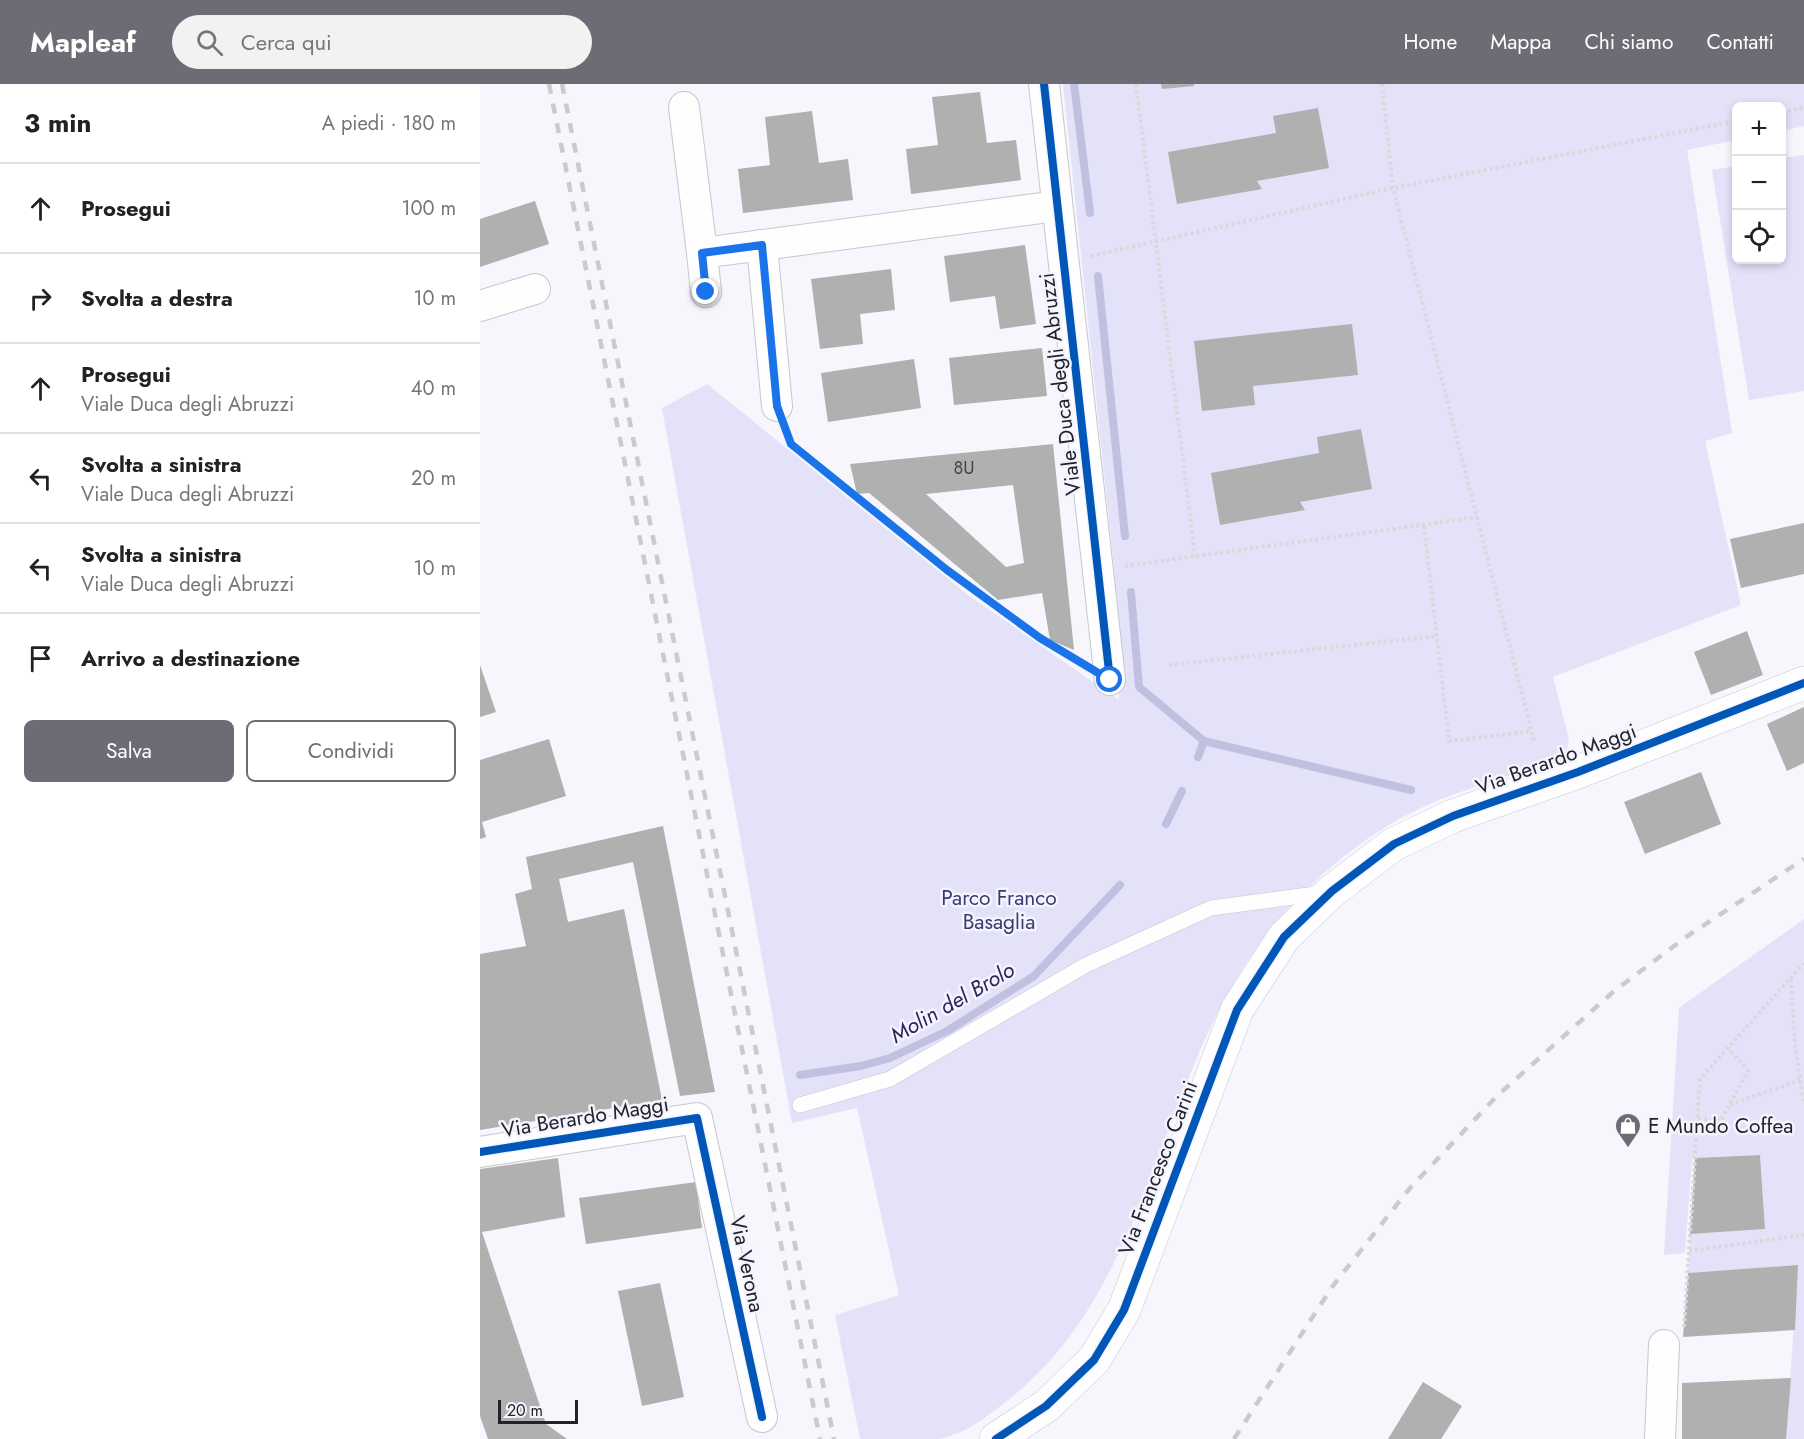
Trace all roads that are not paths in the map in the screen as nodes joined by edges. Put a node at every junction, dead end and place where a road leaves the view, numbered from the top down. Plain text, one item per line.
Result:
1 (1044, 84) edge
2 (684, 107) dead end
3 (1057, 206) junction
4 (762, 245) junction
5 (702, 253) junction
6 (535, 290) dead end
7 (706, 292) dead end
8 (480, 306) edge
9 (777, 406) road end
10 (1110, 680) road end
11 (1804, 683) edge
12 (1332, 891) junction
13 (800, 1105) dead end
14 (696, 1118) joint
15 (480, 1152) edge
16 (1664, 1345) road end
17 (762, 1417) dead end
18 (996, 1439) edge
19 (1660, 1439) edge

1 - 3 street, Viale Duca degli Abruzzi
2 - 5 street
3 - 4 street
3 - 10 street, Viale Duca degli Abruzzi
4 - 5 street
4 - 9 street
5 - 7 street
6 - 8 street
11 - 12 street, Via Berardo Maggi
12 - 13 lane
12 - 18 street, Via Francesco Carini
14 - 15 street, Via Berardo Maggi
14 - 17 street, Via Verona
16 - 19 street

